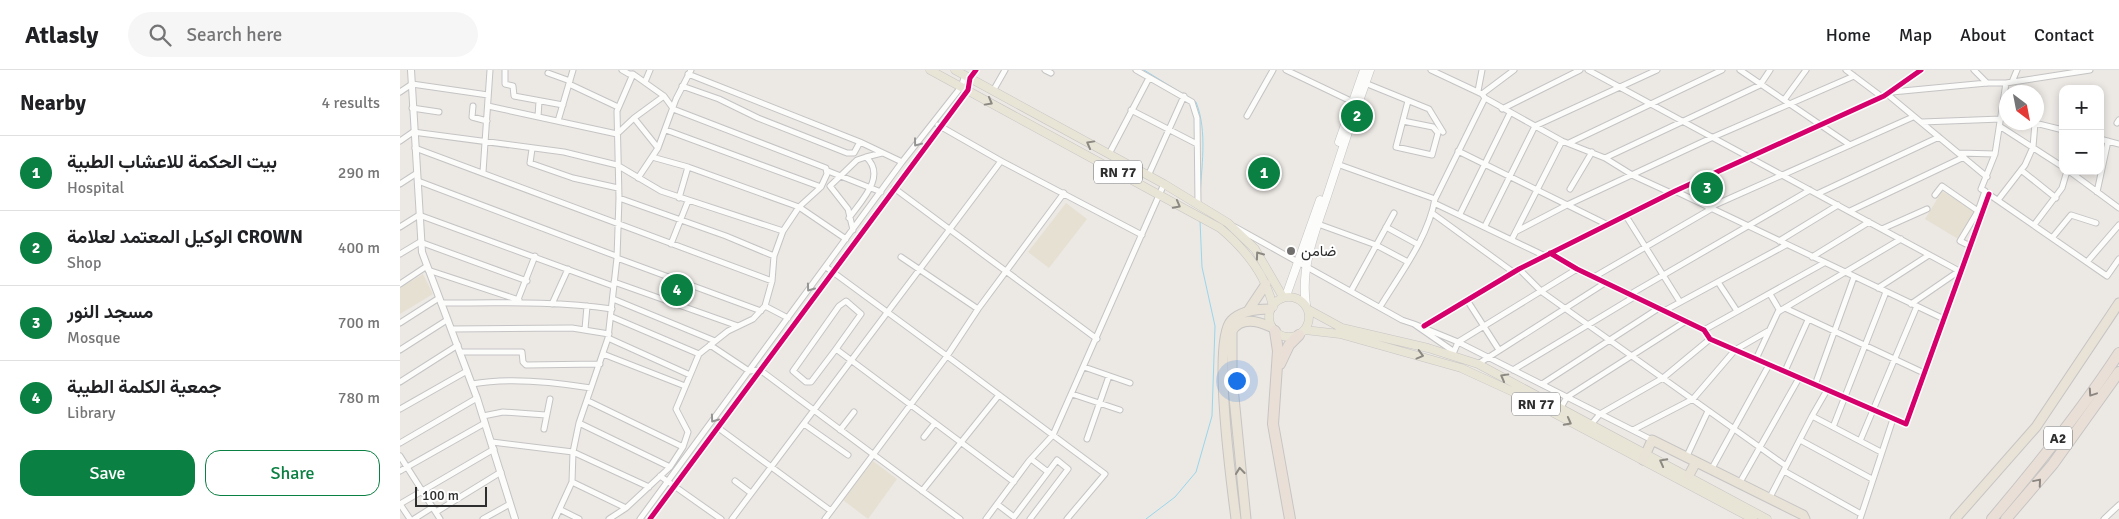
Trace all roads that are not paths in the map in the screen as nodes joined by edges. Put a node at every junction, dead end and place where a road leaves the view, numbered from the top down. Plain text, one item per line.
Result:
1 (411, 70) edge
2 (490, 70) edge
3 (505, 70) edge
4 (573, 70) edge
5 (622, 70) edge
6 (650, 70) edge
7 (930, 70) edge
8 (955, 70) edge
9 (976, 70) edge
10 (1005, 70) edge
11 (1045, 70) edge
12 (1136, 70) edge
13 (1273, 70) edge
14 (1286, 70) edge
15 (1364, 70) edge
16 (1370, 70) edge
17 (1431, 70) edge
18 (1482, 70) edge
19 (1514, 70) edge
20 (1580, 70) edge
21 (1588, 70) edge
22 (1657, 70) edge
23 (1722, 70) edge
24 (1740, 70) edge
25 (1770, 70) edge
26 (1806, 70) edge
27 (1846, 70) edge
28 (1921, 70) edge
29 (1974, 70) edge
30 (2017, 70) edge
31 (2090, 70) edge
32 (689, 72) edge
33 (548, 73) dead end
34 (1051, 73) dead end
35 (633, 74) junction
36 (1854, 76) junction
37 (968, 77) junction
38 (1148, 78) junction
39 (569, 82) junction
40 (645, 82) junction
41 (1365, 83) junction
42 (1987, 83) junction
43 (2009, 83) junction
44 (412, 84) junction
45 (1760, 85) junction
46 (682, 86) junction
47 (964, 88) junction
48 (1620, 88) junction
49 (994, 91) junction
50 (400, 92) edge
51 (1482, 94) junction
52 (1887, 94) junction
53 (488, 95) junction
54 (664, 96) junction
55 (1184, 96) junction
56 (539, 100) junction
57 (1408, 100) junction
58 (1355, 103) junction
59 (1786, 103) junction
60 (563, 105) junction
61 (1651, 105) junction
62 (473, 106) dead end
63 (488, 106) junction
64 (618, 107) junction
65 (412, 108) junction
66 (673, 108) junction
67 (1502, 109) junction
68 (1131, 110) junction
69 (439, 112) dead end
70 (1510, 113) junction
71 (1247, 116) dead end
72 (1999, 116) edge
73 (538, 117) junction
74 (1913, 117) junction
75 (634, 118) junction
76 (487, 121) junction
77 (558, 121) junction
78 (1403, 121) junction
79 (933, 122) junction
80 (1682, 122) junction
81 (1922, 122) junction
82 (1821, 125) junction
83 (940, 126) junction
84 (1535, 126) junction
85 (2044, 126) edge
86 (1168, 129) junction
87 (2059, 129) edge
88 (666, 130) junction
89 (2000, 130) edge
90 (2006, 130) edge
91 (2033, 130) edge
92 (414, 132) junction
93 (1443, 132) dead end
94 (617, 134) junction
95 (1939, 137) junction
96 (1711, 138) junction
97 (2104, 140) edge
98 (1562, 141) junction
99 (2108, 141) junction
100 (400, 142) edge
101 (860, 142) junction
102 (486, 143) junction
103 (1197, 144) junction
104 (1568, 144) junction
105 (2119, 144) edge
106 (1850, 145) junction
107 (2033, 147) junction
108 (415, 148) junction
109 (658, 148) junction
110 (532, 149) junction
111 (1458, 151) junction
112 (1592, 152) junction
113 (882, 153) junction
114 (1109, 154) junction
115 (1995, 154) junction
116 (1961, 155) junction
117 (652, 157) junction
118 (866, 157) junction
119 (1749, 157) junction
120 (1606, 158) junction
121 (1001, 161) junction
122 (902, 162) junction
123 (617, 164) junction
124 (1337, 164) junction
125 (1485, 164) junction
126 (2059, 164) edge
127 (688, 167) junction
128 (2021, 170) junction
129 (828, 171) junction
130 (484, 172) junction
131 (417, 173) junction
132 (1783, 175) junction
133 (2067, 175) edge
134 (2074, 175) edge
135 (840, 176) junction
136 (1148, 176) junction
137 (1634, 176) junction
138 (1510, 177) junction
139 (1987, 177) junction
140 (638, 178) junction
141 (418, 181) junction
142 (400, 184) edge
143 (1164, 184) junction
144 (821, 187) junction
145 (618, 188) junction
146 (872, 188) junction
147 (894, 188) junction
148 (1570, 189) dead end
149 (1537, 190) junction
150 (1810, 190) junction
151 (881, 192) junction
152 (1673, 192) junction
153 (2097, 192) junction
154 (1064, 193) junction
155 (1987, 193) junction
156 (1817, 194) junction
157 (1159, 195) junction
158 (1935, 195) dead end
159 (619, 198) junction
160 (680, 198) junction
161 (2056, 198) junction
162 (688, 200) junction
163 (1998, 200) junction
164 (1434, 201) junction
165 (1198, 204) junction
166 (1567, 205) junction
167 (1838, 205) junction
168 (800, 207) junction
169 (2119, 208) edge
170 (1710, 209) junction
171 (1927, 209) dead end
172 (1978, 210) junction
173 (1850, 212) junction
174 (1394, 213) dead end
175 (1432, 213) junction
176 (1460, 214) junction
177 (420, 215) junction
178 (1626, 216) junction
179 (849, 218) junction
180 (680, 221) junction
181 (1868, 222) junction
182 (1228, 223) junction
183 (2096, 223) dead end
184 (618, 224) junction
185 (1318, 224) junction
186 (1608, 225) junction
187 (2034, 225) junction
188 (2119, 225) edge
189 (1485, 226) junction
190 (400, 227) edge
191 (1386, 227) junction
192 (1748, 227) junction
193 (950, 229) junction
194 (1882, 229) junction
195 (853, 230) junction
196 (783, 231) junction
197 (1516, 231) junction
198 (1142, 235) junction
199 (2052, 238) junction
200 (846, 239) junction
201 (1901, 239) junction
202 (1512, 240) junction
203 (1779, 241) junction
204 (420, 242) junction
205 (671, 244) junction
206 (1417, 244) junction
207 (1376, 245) junction
208 (1786, 245) junction
209 (1646, 246) junction
210 (1970, 246) junction
211 (400, 254) edge
212 (1929, 254) junction
213 (1548, 255) junction
214 (535, 256) junction
215 (774, 256) junction
216 (901, 256) dead end
217 (616, 257) junction
218 (1812, 257) junction
219 (2119, 259) edge
220 (1408, 262) junction
221 (2087, 262) junction
222 (1824, 263) junction
223 (1303, 265) junction
224 (826, 267) junction
225 (427, 268) junction
226 (568, 269) junction
227 (920, 269) junction
228 (1519, 269) junction
229 (1576, 269) junction
230 (832, 271) junction
231 (1006, 271) junction
232 (1960, 271) junction
233 (1513, 272) junction
234 (1845, 272) junction
235 (1664, 275) junction
236 (1594, 277) junction
237 (1854, 277) junction
238 (527, 281) junction
239 (772, 281) junction
240 (1718, 282) junction
241 (1605, 283) junction
242 (400, 284) edge
243 (613, 284) junction
244 (1266, 284) junction
245 (1878, 288) junction
246 (1351, 291) junction
247 (1542, 292) junction
248 (1886, 292) junction
249 (1770, 294) junction
250 (1632, 296) junction
251 (1285, 297) junction
252 (613, 299) junction
253 (440, 300) junction
254 (1467, 300) junction
255 (518, 301) junction
256 (1680, 302) junction
257 (2119, 303) edge
258 (552, 304) junction
259 (1914, 305) junction
260 (587, 306) junction
261 (765, 306) junction
262 (1380, 307) junction
263 (1272, 308) junction
264 (1308, 308) junction
265 (1565, 308) junction
266 (1785, 308) junction
267 (612, 309) junction
268 (978, 309) junction
269 (1661, 310) junction
270 (761, 311) junction
271 (1737, 311) junction
272 (1780, 311) junction
273 (888, 312) junction
274 (1248, 312) junction
275 (2119, 314) edge
276 (612, 317) junction
277 (788, 318) junction
278 (1944, 319) junction
279 (448, 320) junction
280 (1808, 320) junction
281 (1686, 321) junction
282 (400, 323) edge
283 (1414, 324) junction
284 (739, 326) junction
285 (1424, 326) junction
286 (1589, 326) junction
287 (1485, 327) junction
288 (451, 329) junction
289 (585, 329) junction
290 (1273, 329) junction
291 (1704, 330) junction
292 (1769, 330) junction
293 (1302, 332) junction
294 (1835, 332) junction
295 (609, 336) junction
296 (1097, 339) junction
297 (1710, 339) junction
298 (1609, 340) junction
299 (715, 341) junction
300 (1458, 342) junction
301 (710, 344) junction
302 (1866, 346) junction
303 (459, 348) junction
304 (836, 349) junction
305 (400, 350) edge
306 (1499, 350) junction
307 (1735, 350) junction
308 (2119, 352) edge
309 (1453, 353) junction
310 (603, 354) junction
311 (699, 354) junction
312 (947, 356) junction
313 (1487, 357) junction
314 (1633, 357) junction
315 (1756, 359) junction
316 (852, 360) junction
317 (1895, 360) junction
318 (1450, 363) junction
319 (600, 364) junction
320 (1478, 364) junction
321 (1769, 365) junction
322 (1084, 367) junction
323 (467, 370) junction
324 (760, 370) junction
325 (1513, 370) junction
326 (749, 371) junction
327 (1276, 372) junction
328 (1785, 372) junction
329 (2119, 372) edge
330 (1924, 373) junction
331 (690, 375) junction
332 (1110, 376) junction
333 (1663, 378) junction
334 (1799, 378) junction
335 (400, 381) edge
336 (1130, 383) dead end
337 (472, 384) junction
338 (1542, 384) junction
339 (1815, 385) junction
340 (685, 386) junction
341 (591, 388) junction
342 (1827, 390) junction
343 (1072, 394) junction
344 (999, 395) junction
345 (1567, 397) junction
346 (477, 398) junction
347 (1844, 398) junction
348 (550, 399) dead end
349 (1693, 399) junction
350 (588, 402) junction
351 (1100, 403) junction
352 (911, 405) junction
353 (1547, 406) junction
354 (400, 409) edge
355 (1560, 409) junction
356 (814, 410) junction
357 (1120, 410) dead end
358 (1708, 410) junction
359 (1874, 410) junction
360 (854, 412) dead end
361 (1600, 414) junction
362 (546, 415) junction
363 (1812, 416) junction
364 (484, 419) junction
365 (1893, 419) junction
366 (579, 423) junction
367 (935, 423) junction
368 (804, 424) junction
369 (1833, 427) junction
370 (717, 428) junction
371 (1588, 428) junction
372 (1733, 428) junction
373 (544, 429) dead end
374 (840, 430) junction
375 (1632, 430) junction
376 (1053, 435) junction
377 (924, 437) dead end
378 (1087, 439) dead end
379 (1652, 440) junction
380 (1800, 440) junction
381 (1860, 441) junction
382 (400, 442) edge
383 (960, 442) junction
384 (493, 445) junction
385 (683, 447) junction
386 (1760, 448) junction
387 (573, 452) junction
388 (1881, 452) junction
389 (873, 454) junction
390 (848, 455) dead end
391 (400, 456) edge
392 (1644, 456) junction
393 (1686, 458) junction
394 (1031, 460) junction
395 (1696, 462) junction
396 (407, 467) junction
397 (670, 467) junction
398 (771, 467) junction
399 (1785, 468) junction
400 (1711, 470) junction
401 (400, 471) edge
402 (501, 472) junction
403 (1048, 472) junction
404 (1689, 475) junction
405 (660, 476) junction
406 (1872, 479) junction
407 (735, 481) dead end
408 (572, 482) junction
409 (668, 482) junction
410 (1014, 482) junction
411 (1739, 484) junction
412 (674, 486) junction
413 (649, 487) junction
414 (422, 490) junction
415 (922, 491) junction
416 (752, 493) junction
417 (1769, 499) junction
418 (400, 504) edge
419 (510, 504) junction
420 (997, 504) junction
421 (2119, 505) edge
422 (626, 508) junction
423 (435, 510) junction
424 (561, 510) junction
425 (831, 511) junction
426 (1802, 516) edge
427 (1861, 516) edge
428 (1013, 518) edge
429 (410, 519) edge
430 (414, 519) edge
431 (440, 519) edge
432 (482, 519) edge
433 (515, 519) edge
434 (555, 519) edge
435 (579, 519) edge
436 (609, 519) edge
437 (640, 519) edge
438 (650, 519) edge
439 (721, 519) edge
440 (732, 519) edge
441 (825, 519) edge
442 (960, 519) edge
443 (986, 519) edge
444 (1030, 519) edge
445 (1067, 519) edge
446 (1236, 519) edge
447 (1246, 519) edge
448 (1290, 519) edge
449 (1753, 519) edge
450 (1767, 519) edge
451 (1813, 519) edge
452 (1955, 519) edge
453 (1963, 519) edge
454 (1992, 519) edge
455 (2006, 519) edge
456 (2104, 519) edge

1 - 44 street
2 - 53 street
3 - 56 street
4 - 39 street
5 - 35 street
6 - 40 street
7 - 47 main road, RN 77
8 - 37 main road
9 - 37 street
10 - 49 street
11 - 34 street
12 - 38 street
13 - 71 street
14 - 58 street
15 - 58 main road
16 - 41 main road
17 - 51 street
18 - 51 street
19 - 51 street
20 - 67 street
21 - 48 street
22 - 48 street
23 - 61 street
24 - 45 street
25 - 45 street
26 - 59 street
27 - 36 street
28 - 52 street
29 - 42 street
30 - 43 street
31 - 43 street
32 - 46 street
32 - 101 street
33 - 39 street
35 - 40 street
35 - 64 street
36 - 52 street
36 - 59 street
37 - 47 street
37 - 49 main road
38 - 55 street
38 - 68 street
39 - 60 street
39 - 64 street
40 - 54 street
41 - 57 street
41 - 58 main road
42 - 43 street
42 - 52 street
44 - 50 street
44 - 53 street
44 - 65 street
45 - 59 street
45 - 80 street
46 - 66 street
46 - 101 street
47 - 79 street
47 - 83 street
47 -> 157 main road, RN 77
48 - 61 street
48 - 84 street
114 -> 49 main road
51 - 67 street
51 - 111 street
52 - 74 street
52 - 82 street
53 - 63 street
54 - 66 street
54 - 75 street
55 - 86 street
55 - 103 street
56 - 60 street
56 - 73 street
57 - 78 street
57 - 93 street
58 - 124 main road
58 - 223 main road
59 - 82 street
59 - 96 street
60 - 77 street
61 - 80 street
61 - 104 street
62 - 76 street
63 - 73 street
63 - 76 street
64 - 94 street
65 - 69 street
65 - 92 street
66 - 88 street
66 - 129 street
67 - 70 street
68 - 86 street
68 - 114 street
70 - 84 street
70 - 125 street
72 - 81 street
73 - 77 street
74 - 81 street
74 - 106 street
75 - 94 street
75 - 109 street
76 - 102 street
77 - 94 street
78 - 78 street
79 - 83 street
79 -> 122 street
80 - 96 street
80 - 120 street
81 - 95 street
82 - 106 street
82 - 119 street
83 - 121 street
83 - 147 street
84 - 98 street
84 - 138 street
85 - 87 street
86 - 103 street
86 - 136 street
88 - 109 street
88 - 144 street
89 - 115 street
90 - 107 street
91 - 107 street
92 - 100 street
92 - 102 street
92 - 108 street
94 - 123 street
95 - 116 street
95 - 156 street
96 - 119 street
96 - 137 street
97 - 99 street
98 - 104 street
98 - 149 street
99 - 105 street
99 - 153 street
101 - 113 street
102 - 110 street
102 - 130 street
103 - 165 street
104 - 112 street
106 - 132 street
107 - 126 street
107 - 128 street
108 - 130 street
108 - 131 street
109 - 117 street
110 - 123 street
110 - 145 street
111 - 125 street
111 - 164 street
112 - 120 street
112 - 148 street
113 - 118 street
113 - 122 street
114 - 136 main road
115 - 116 street
115 - 139 street
116 - 139 street
116 - 173 street
117 - 127 street
117 - 140 street
118 - 135 street
118 - 146 street
119 - 132 street
119 - 152 street
120 - 137 street
121 - 154 street
121 - 193 street
122 - 151 street
123 - 140 street
123 - 145 street
124 - 164 street
124 - 185 main road
125 - 138 street
125 - 176 street
127 - 160 street
127 - 168 street
128 - 161 street
128 - 163 street
129 - 135 street
129 - 144 street
130 - 184 street
131 - 141 street
131 - 142 street
132 - 150 street
132 - 170 street
133 - 161 street
134 - 153 street
135 - 146 street
135 - 179 street
136 - 143 main road
137 - 152 street
137 - 166 street
138 - 149 street
138 - 189 street
139 - 155 street
140 - 160 street
141 - 177 street
141 - 217 street
143 - 157 street
143 - 165 main road
144 - 168 street
145 - 159 street
146 - 151 street
146 - 179 street
147 - 193 street
147 - 230 street
149 - 166 street
149 - 197 street
150 - 156 street
150 - 192 street
151 - 195 street
152 - 170 street
152 - 178 street
153 - 169 street
154 - 198 street
154 - 231 street
155 - 163 street
155 - 172 street
155 - 210 street
156 - 167 street
157 - 198 street
157 -> 244 main road, RN 77
158 - 172 street
159 - 180 street
159 - 184 street
160 - 162 street
161 - 187 street
162 - 180 street
162 - 196 street
163 - 187 street
164 - 175 street
164 - 176 street
165 - 182 main road
166 - 186 street
166 - 197 street
167 - 173 street
167 - 203 street
168 - 196 street
168 - 200 street
170 - 192 street
170 - 209 street
171 - 194 street
172 - 210 street
173 - 181 street
174 - 191 street
175 - 206 street
175 - 233 street
176 - 189 street
177 - 190 street
177 - 204 street
177 - 214 street
178 - 186 street
178 - 209 street
179 - 195 street
180 - 205 street
180 - 215 street
181 - 194 street
181 - 218 street
182 - 223 street
251 -> 182 main road
183 - 199 street
184 - 205 street
184 - 217 street
185 - 207 street
185 - 223 main road
186 - 213 street
187 - 199 street
188 - 221 street
189 - 202 street
191 - 206 street
191 - 207 street
192 - 203 street
192 - 235 street
193 - 227 street
193 - 231 street
194 - 201 street
195 - 200 street
196 - 215 street
197 - 202 street
198 - 296 street
199 - 221 street
200 - 224 street
201 - 212 street
201 - 234 street
202 - 213 street
203 - 208 street
204 - 211 street
204 - 225 street
204 - 238 street
205 - 239 street
206 - 220 street
207 - 220 street
207 - 246 street
208 - 218 street
208 - 240 street
209 - 235 street
209 - 236 street
210 - 232 street
212 - 232 street
212 - 245 street
213 - 228 street
213 - 229 street
214 - 226 street
214 - 238 street
215 - 239 street
216 - 227 street
217 - 243 street
217 - 270 street
218 - 222 street
219 - 221 street
220 - 262 street
222 - 234 street
222 - 249 street
223 - 246 street
223 - 251 main road
223 - 264 main road
224 - 230 street
224 -> 277 street
225 - 242 street
225 - 253 street
225 - 255 street
226 - 243 street
226 - 258 street
227 - 268 street
227 - 273 street
228 - 233 street
228 - 247 street
229 - 236 street
229 - 247 street
230 - 273 street
230 - 324 street
231 - 268 street
231 - 296 street
232 - 259 street
232 - 278 street
233 - 254 street
234 - 237 street
234 - 266 street
235 - 250 street
235 - 256 street
236 - 241 street
237 - 245 street
237 - 294 street
238 - 255 street
239 - 261 street
240 - 256 street
240 - 271 street
241 - 250 street
241 - 265 street
243 - 252 street
243 - 284 street
244 - 263 main road, RN 77
244 - 274 highway
245 - 248 street
246 - 262 street
247 - 265 street
247 - 287 street
248 - 259 street
248 - 302 street
249 - 271 street
249 - 272 street
250 - 269 street
250 - 286 street
251 - 263 main road
251 - 264 main road
252 - 267 street
252 - 299 street
253 - 255 street
253 - 279 street
253 - 282 street
254 - 285 street
254 - 287 street
255 - 258 street
256 - 269 street
257 - 452 highway
258 - 260 street
259 - 278 street
259 - 317 street
260 - 267 street
260 - 289 street
261 - 270 street
261 - 277 street
262 - 283 street
263 - 274 highway
263 - 290 main road
264 - 293 main road
264 - 309 main road
265 - 286 street
265 - 306 street
266 - 272 street
266 - 280 street
267 - 276 street
268 - 312 street
269 - 281 street
269 - 298 street
270 - 284 street
271 - 291 street
272 - 292 street
273 - 312 street
273 - 316 street
274 - 446 highway
275 - 453 highway
276 - 295 street
276 - 311 street
277 - 326 street
278 - 330 street
279 - 288 street
279 - 305 street
280 - 294 street
280 - 328 street
281 - 291 street
281 - 314 street
283 - 285 street
283 - 309 street
284 - 299 street
285 - 300 street
286 - 298 street
286 - 325 street
287 - 300 street
287 - 306 street
288 - 289 street
288 - 303 street
289 - 295 street
290 - 293 main road
290 - 327 highway
447 -> 290 highway
291 - 297 street
292 - 307 street
292 - 315 street
293 -> 318 main road, RN 77
293 - 327 highway
294 - 302 street
294 - 339 street
295 - 310 street
295 - 331 street
296 - 322 street
297 - 307 street
297 - 333 street
298 - 314 street
298 - 338 street
299 - 301 street
300 - 309 street
300 - 313 street
301 - 311 street
301 - 326 street
302 - 317 street
302 - 347 street
303 - 319 street
303 - 323 street
303 - 335 street
304 - 304 street
304 - 316 street
306 - 313 street
307 - 315 street
307 - 349 street
308 -> 454 highway, A2
309 - 318 street
309 - 320 main road
310 - 319 street
310 - 340 street
311 - 331 street
312 - 344 street
312 - 352 street
313 - 320 street
313 - 325 street
314 - 333 street
314 - 345 street
315 - 321 street
316 - 352 street
316 - 356 street
317 - 330 street
317 - 359 street
318 - 353 main road, RN 77
319 - 341 street
353 -> 320 main road
321 - 328 street
321 - 372 street
322 - 332 street
322 - 343 street
323 - 337 street
323 - 354 street
324 - 326 street
324 - 356 street
324 - 370 street
325 - 338 street
326 -> 409 street
327 - 448 highway
328 - 334 street
455 -> 329 highway, A2
330 - 365 street
331 - 340 street
332 - 336 street
332 - 351 street
333 - 349 street
333 - 361 street
334 - 339 street
334 - 386 street
337 - 341 street
337 - 346 street
338 - 345 street
339 - 342 street
340 - 385 street
341 - 350 street
342 - 347 street
342 - 363 street
343 - 351 street
343 - 376 street
344 - 376 street
344 - 383 street
345 - 355 street
345 - 361 street
346 - 364 street
346 - 382 street
347 - 359 street
347 - 369 street
348 - 362 street
349 - 358 street
349 - 375 street
350 - 366 street
350 - 385 street
351 - 357 street
351 - 378 street
352 - 367 street
352 - 389 street
353 - 355 main road
353 -> 371 main road, RN 77
355 - 371 main road
356 - 368 street
356 - 374 street
358 - 372 street
358 - 393 street
359 - 365 street
359 - 381 street
360 - 374 street
361 - 371 street
361 - 375 street
362 - 364 street
362 - 373 street
363 - 369 street
363 - 380 street
364 - 384 street
364 - 396 street
365 - 388 street
366 - 387 street
366 - 397 street
367 - 377 street
367 - 383 street
368 - 390 street
368 - 398 street
369 - 381 street
370 - 398 street
370 - 412 street
371 - 392 main road, RN 77
372 - 386 street
372 - 400 street
374 - 389 street
375 - 379 street
376 - 394 street
376 - 445 street
379 - 392 highway
379 - 393 highway
380 - 399 street
380 - 406 street
381 - 388 street
383 - 410 street
383 - 415 street
384 - 387 street
384 - 402 street
384 - 414 street
385 - 397 street
386 - 399 street
386 - 411 street
387 - 408 street
387 - 413 street
388 - 406 street
389 - 415 street
389 - 425 street
391 - 396 street
404 -> 392 main road
392 - 449 main road, RN 77
393 - 395 highway
394 - 403 street
394 - 410 street
395 - 400 highway
395 - 404 highway
396 - 401 street
396 - 414 street
397 - 405 street
398 - 416 street
398 - 425 street
399 - 417 street
399 - 427 street
400 - 411 highway
402 - 419 street
402 - 423 street
403 - 428 street
403 - 444 street
404 - 450 main road
405 - 409 street
405 - 413 street
406 - 427 street
407 - 416 street
408 - 422 street
408 - 424 street
409 - 412 street
409 - 437 street
410 - 420 street
411 - 417 highway
412 - 438 street
412 - 439 street
413 - 422 street
414 - 418 street
414 - 423 street
415 - 442 street
416 - 440 street
417 - 426 highway
418 - 429 street
419 - 432 street
419 - 433 street
420 - 428 street
420 - 443 street
421 - 456 street
422 - 436 street
423 - 430 street
423 - 431 street
424 - 434 street
424 - 435 street
425 - 441 street
426 - 451 highway

